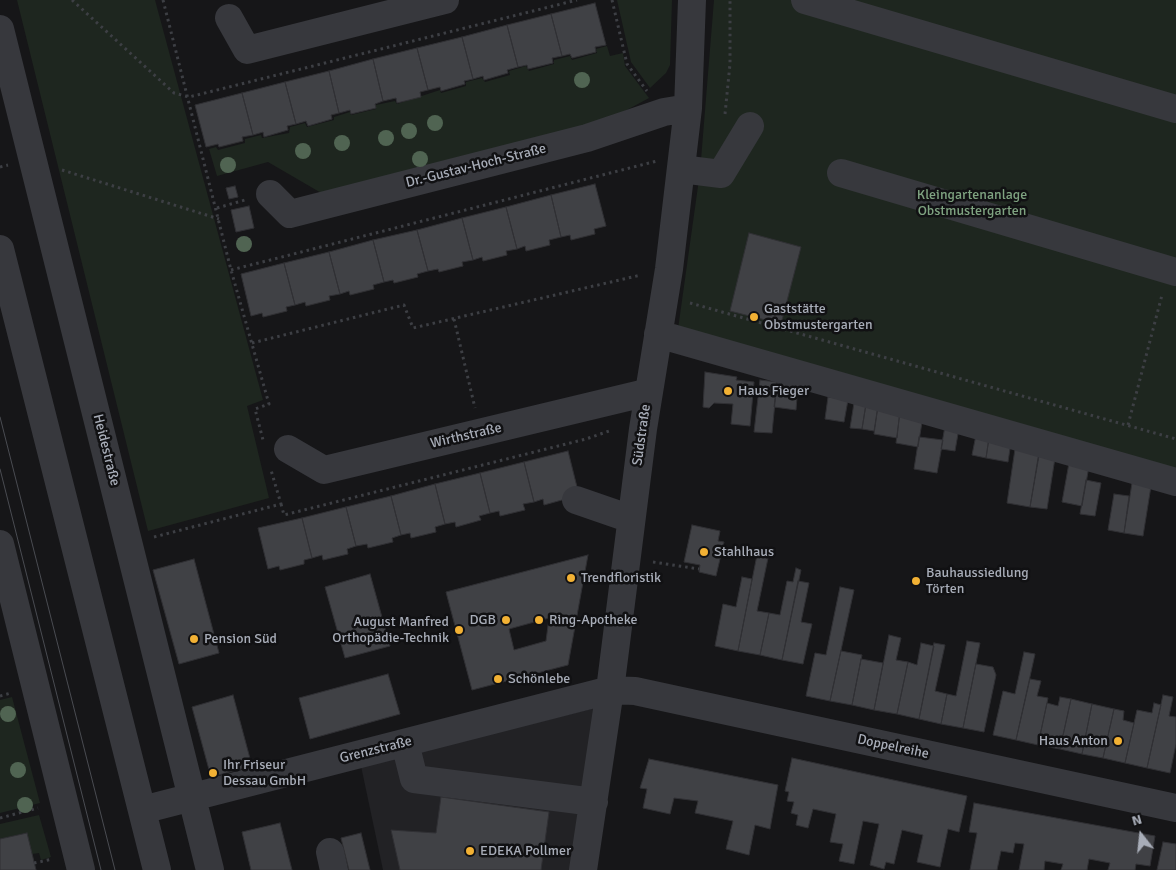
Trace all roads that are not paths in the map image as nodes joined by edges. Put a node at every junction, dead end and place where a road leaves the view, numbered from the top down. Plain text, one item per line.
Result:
1 (445, 0) edge
2 (692, 0) edge
3 (805, 0) edge
4 (229, 18) dead end
5 (0, 29) edge
6 (1176, 109) edge
7 (676, 110) junction
8 (750, 126) road end
9 (681, 162) junction
10 (840, 173) dead end
11 (270, 194) dead end
12 (0, 249) edge
13 (1172, 271) edge
14 (658, 334) junction
15 (648, 392) junction
16 (274, 454) road end
17 (1176, 482) edge
18 (576, 500) dead end
19 (631, 519) junction
20 (0, 544) edge
21 (610, 690) junction
22 (406, 743) junction
23 (192, 797) junction
24 (594, 802) junction
25 (1176, 808) edge
26 (142, 810) junction
27 (82, 870) edge
28 (157, 870) edge
29 (210, 870) edge
30 (583, 870) edge

1 - 4 street
2 - 7 street, Südstraße
3 - 6 street
5 - 23 street, Heidestraße
7 - 9 street, Südstraße
7 - 11 street, Dr.-Gustav-Hoch-Straße
8 - 9 street
9 - 14 street, Südstraße
10 - 13 street
12 - 26 street
14 - 15 street, Südstraße
14 - 17 street
15 - 16 street, Wirthstraße
15 - 19 street, Südstraße
18 - 19 street
19 - 21 street, Südstraße
20 - 27 street
21 - 22 street, Grenzstraße
21 - 24 street, Südstraße
21 - 25 street, Doppelreihe
22 - 23 street, Grenzstraße
22 - 24 street
23 - 26 street, Grenzstraße
23 - 29 street, Heidestraße
24 - 30 street, Südstraße
26 - 28 street

